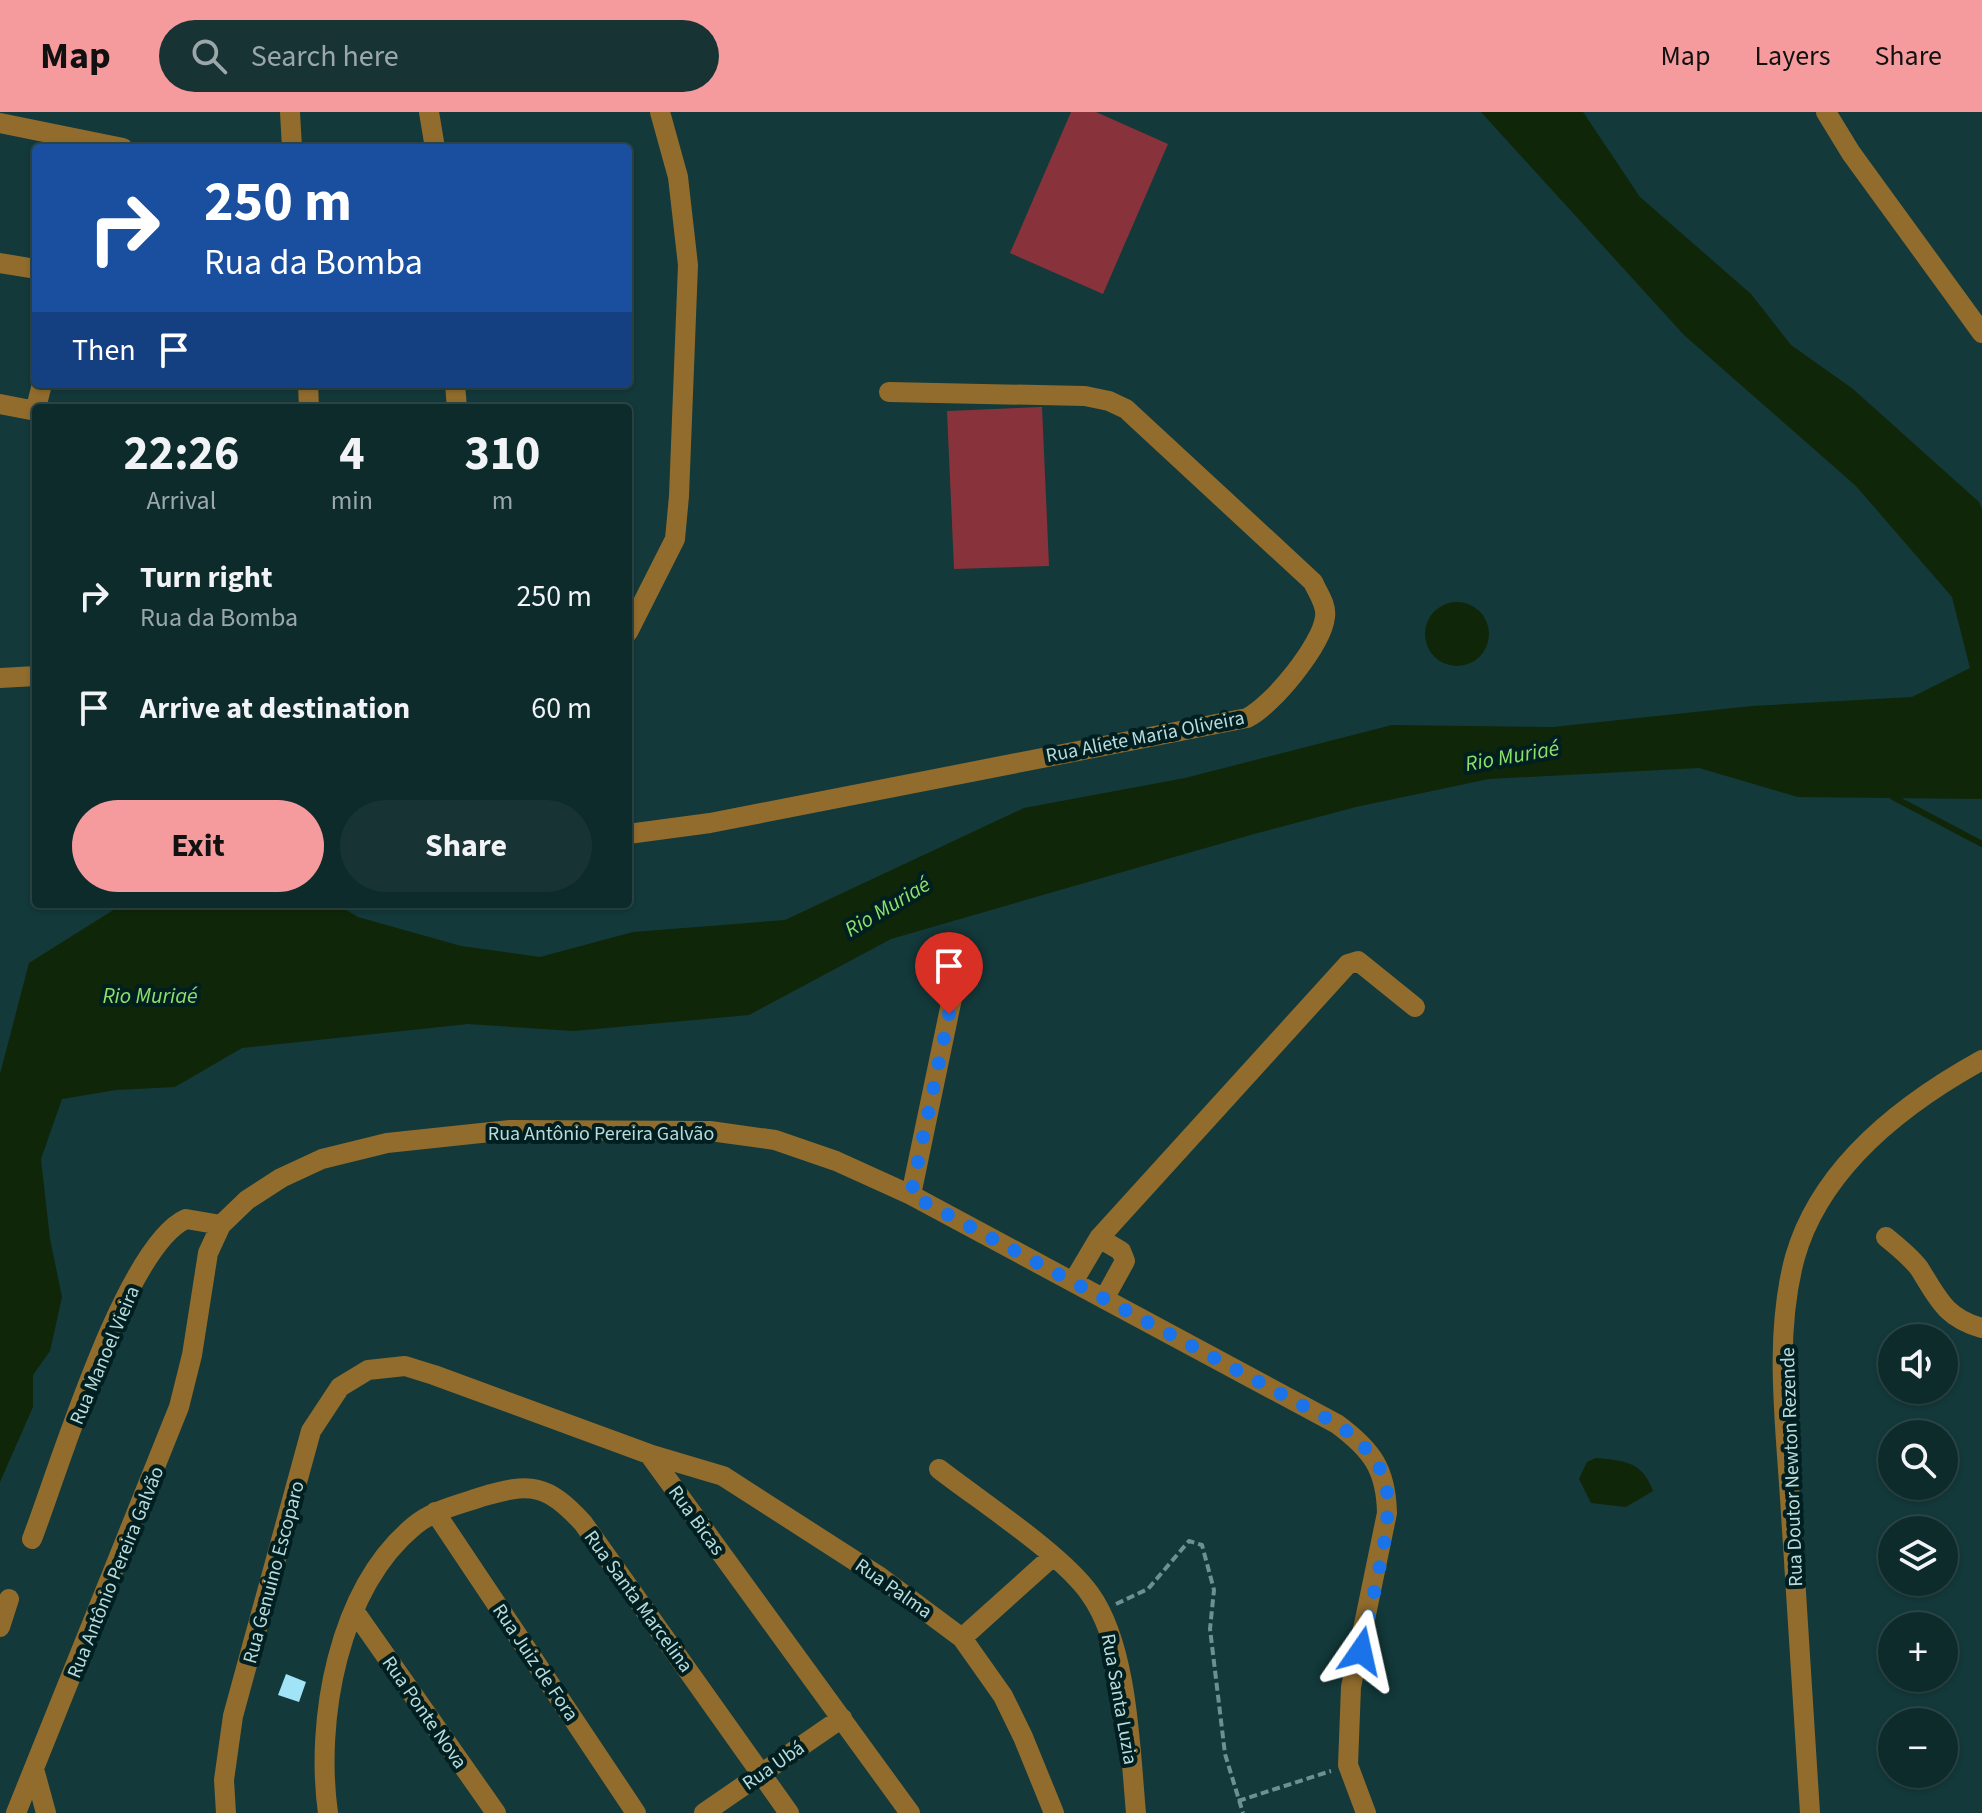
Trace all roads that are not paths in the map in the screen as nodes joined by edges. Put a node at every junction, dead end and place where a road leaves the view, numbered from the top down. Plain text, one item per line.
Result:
1 (290, 112) edge
2 (429, 112) edge
3 (660, 112) edge
4 (1826, 112) edge
5 (0, 123) edge
6 (103, 144) edge
7 (292, 144) edge
8 (434, 144) edge
9 (0, 263) edge
10 (32, 268) edge
11 (1982, 333) edge
12 (889, 392) dead end
13 (0, 404) edge
14 (32, 409) edge
15 (632, 624) edge
16 (32, 676) edge
17 (0, 678) edge
18 (632, 833) edge
19 (955, 984) dead end
20 (1415, 1007) dead end
21 (1982, 1060) edge
22 (911, 1195) junction
23 (221, 1225) junction
24 (1886, 1237) dead end
25 (1099, 1238) junction
26 (1073, 1282) junction
27 (1104, 1299) junction
28 (1982, 1328) edge
29 (649, 1454) junction
30 (939, 1469) dead end
31 (435, 1512) junction
32 (32, 1539) dead end
33 (1052, 1557) junction
34 (9, 1599) dead end
35 (355, 1612) junction
36 (0, 1627) edge
37 (962, 1638) junction
38 (842, 1718) junction
39 (34, 1769) junction
40 (762, 1773) junction
41 (16, 1813) edge
42 (46, 1813) edge
43 (226, 1813) edge
44 (328, 1813) edge
45 (496, 1813) edge
46 (636, 1813) edge
47 (704, 1813) edge
48 (789, 1813) edge
49 (910, 1813) edge
50 (1054, 1813) edge
51 (1136, 1813) edge
52 (1366, 1813) edge
53 (1810, 1813) edge

1 - 7 street
2 - 8 street
3 - 15 street
4 - 11 street
5 - 6 street
9 - 10 street
12 - 18 street, Rua Aliete Maria Oliveira
13 - 14 street
16 - 17 street
19 - 22 street
20 - 25 street
21 - 53 street, Rua Doutor Newton Rezende
22 - 23 street, Rua Antônio Pereira Galvão
22 - 26 street, Rua Antônio Pereira Galvão
23 - 32 street, Rua Manoel Vieira
23 - 39 street, Rua Antônio Pereira Galvão
24 - 28 street
25 - 26 street
25 - 27 street
26 - 27 street, Rua Antônio Pereira Galvão
27 - 52 street, Rua Antônio Pereira Galvão
29 - 37 street, Rua Palma
29 - 38 street, Rua Bicas
29 - 43 street, Rua Genuino Escoparo
30 - 33 street, Rua Santa Luzia
31 - 35 street
31 - 40 street, Rua Santa Marcelina
31 - 46 street, Rua Juiz de Fora
33 - 37 street
33 - 51 street, Rua Santa Luzia
34 - 36 street
35 - 44 street
35 - 45 street, Rua Ponte Nova
37 - 50 street, Rua Palma
38 - 40 street, Rua Ubá
38 - 49 street, Rua Bicas
39 - 41 street, Rua Antônio Pereira Galvão
39 - 42 street
40 - 47 street, Rua Ubá
40 - 48 street, Rua Santa Marcelina

